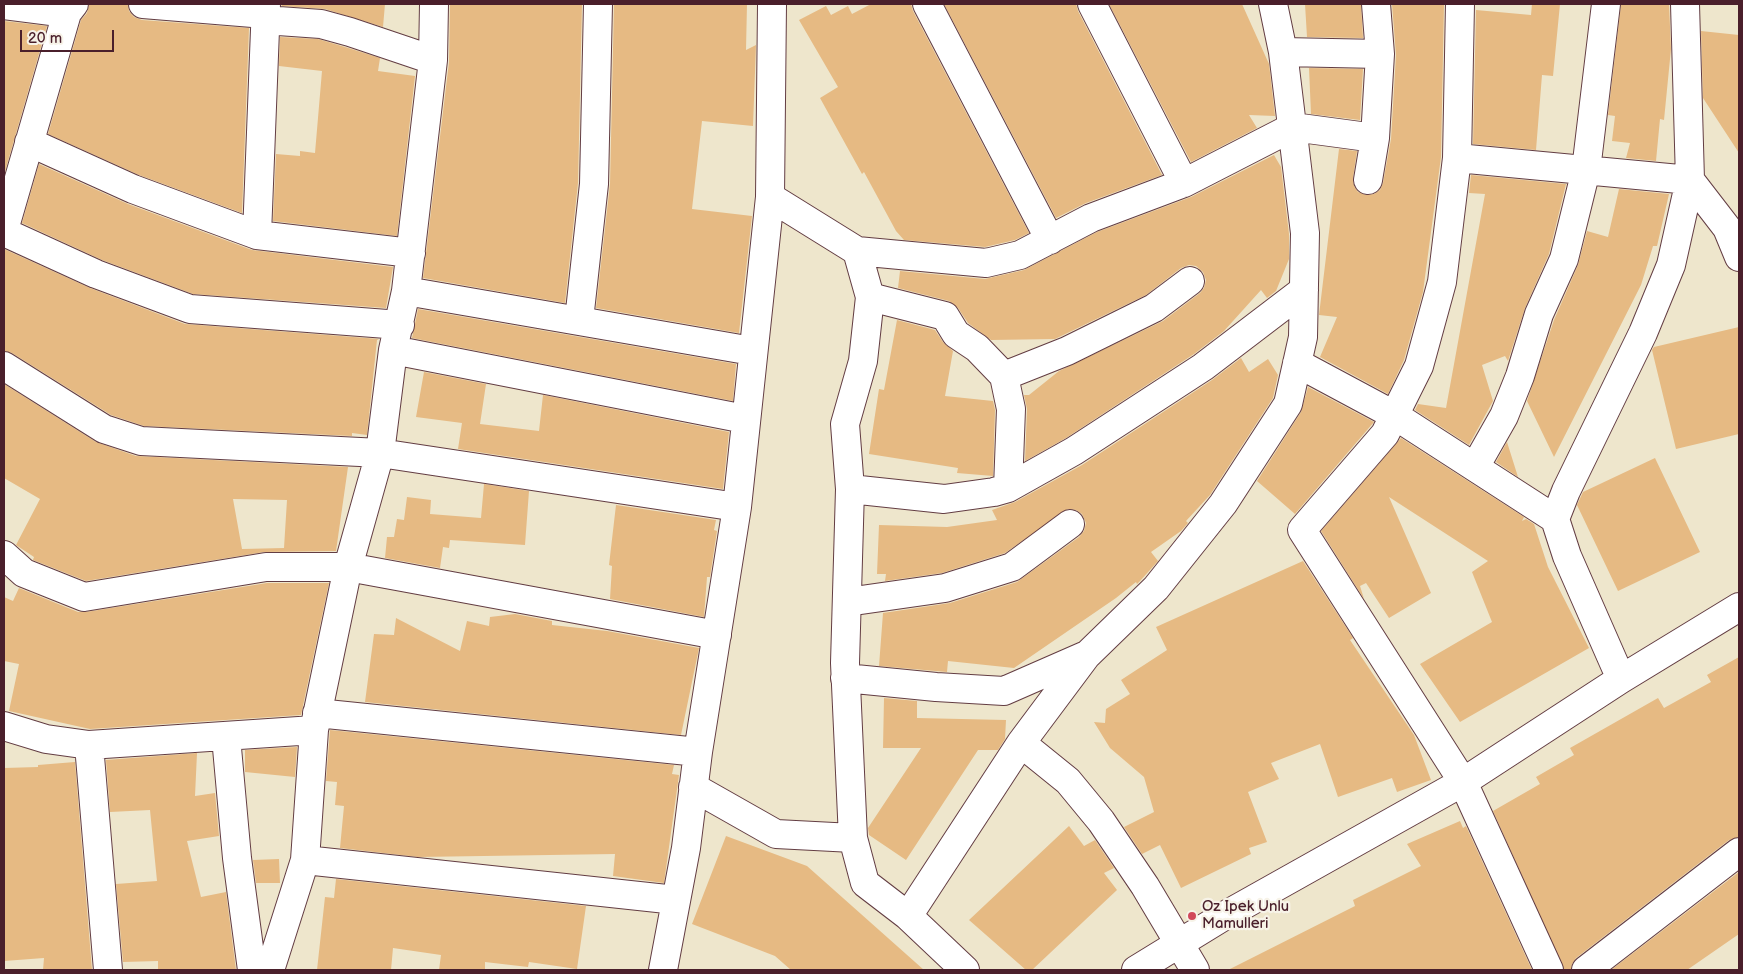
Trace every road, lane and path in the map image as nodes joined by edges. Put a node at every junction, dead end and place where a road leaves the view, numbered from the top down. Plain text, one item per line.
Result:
1 (142, 4) edge
2 (434, 4) edge
3 (598, 4) edge
4 (772, 4) edge
5 (928, 4) edge
6 (1092, 4) edge
7 (1273, 4) edge
8 (1376, 4) edge
9 (1460, 4) edge
10 (1606, 4) edge
11 (1685, 4) edge
12 (4, 5) edge
13 (70, 8) edge
14 (265, 13) edge
15 (1283, 52) junction
16 (1380, 54) junction
17 (433, 60) junction
18 (1293, 127) junction
19 (1375, 138) junction
20 (29, 142) junction
21 (1457, 158) junction
22 (1586, 170) junction
23 (1368, 180) dead end
24 (1690, 180) junction
25 (1184, 183) junction
26 (770, 197) junction
27 (4, 231) edge
28 (257, 235) junction
29 (1050, 240) junction
30 (857, 251) junction
31 (411, 253) junction
32 (1739, 257) edge
33 (1190, 281) dead end
34 (406, 290) junction
35 (1304, 290) junction
36 (870, 298) junction
37 (580, 320) junction
38 (397, 338) junction
39 (752, 351) junction
40 (1297, 363) junction
41 (4, 366) edge
42 (1004, 376) junction
43 (1394, 415) junction
44 (745, 419) junction
45 (380, 453) junction
46 (1475, 467) junction
47 (1008, 488) junction
48 (850, 489) junction
49 (737, 506) junction
50 (1555, 519) junction
51 (1070, 524) dead end
52 (4, 555) edge
53 (348, 566) junction
54 (847, 602) junction
55 (1739, 607) edge
56 (717, 635) junction
57 (1086, 656) junction
58 (846, 678) junction
59 (1621, 680) junction
60 (315, 722) junction
61 (4, 726) edge
62 (226, 737) junction
63 (1021, 743) junction
64 (89, 745) junction
65 (698, 752) junction
66 (1463, 782) junction
67 (693, 787) junction
68 (852, 838) junction
69 (1739, 852) edge
70 (304, 860) junction
71 (676, 900) junction
72 (908, 916) junction
73 (1178, 944) junction
74 (108, 970) edge
75 (252, 970) edge
76 (270, 970) edge
77 (663, 970) edge
78 (965, 970) edge
79 (1136, 970) edge
80 (1195, 970) edge
81 (1549, 970) edge
82 (1586, 970) edge

1 - 14 street
2 - 17 street
3 - 37 street
4 - 26 street
5 - 29 street
6 - 25 street
7 - 15 street
8 - 16 street
9 - 21 street
10 - 22 street
11 - 24 street
12 - 13 street
13 - 20 street
14 - 17 street
14 - 28 street
15 - 16 street
15 - 18 street
16 - 19 street
17 - 31 street
18 - 19 street
18 - 25 street
18 - 35 street
19 - 23 street
20 - 27 street
20 - 28 street
21 - 22 street
21 - 43 street
22 - 24 street
22 - 46 street
24 - 32 street
24 - 50 street
25 - 29 street
26 - 30 street
26 - 39 street
27 - 38 street
28 - 31 street
29 - 30 street
30 - 36 street
31 - 34 street
33 - 42 street
34 - 37 street
34 - 38 street
35 - 40 street
35 - 47 street
36 - 42 street
36 - 48 street
37 - 39 street
38 - 44 street
38 - 45 street
39 - 44 street
40 - 43 street
40 - 57 street
41 - 45 street
42 - 47 street
43 - 46 street
43 - 66 street
44 - 49 street
45 - 49 street
45 - 53 street
46 - 50 street
47 - 48 street
48 - 54 street
49 - 56 street
50 - 59 street
51 - 54 street
52 - 53 street
53 - 56 street
53 - 60 street
54 - 58 street
55 - 59 street
56 - 65 street
57 - 58 street
57 - 63 street
58 - 68 street
59 - 66 street
60 - 62 street
60 - 65 street
60 - 70 street
61 - 64 street
62 - 64 street
62 - 75 street
63 - 72 street
63 - 73 street
64 - 74 street
65 - 67 street
66 - 73 street
66 - 81 street
67 - 68 street
67 - 71 street
68 - 72 street
69 - 82 street
70 - 71 street
70 - 76 street
71 - 77 street
72 - 78 street
73 - 79 street
73 - 80 street

